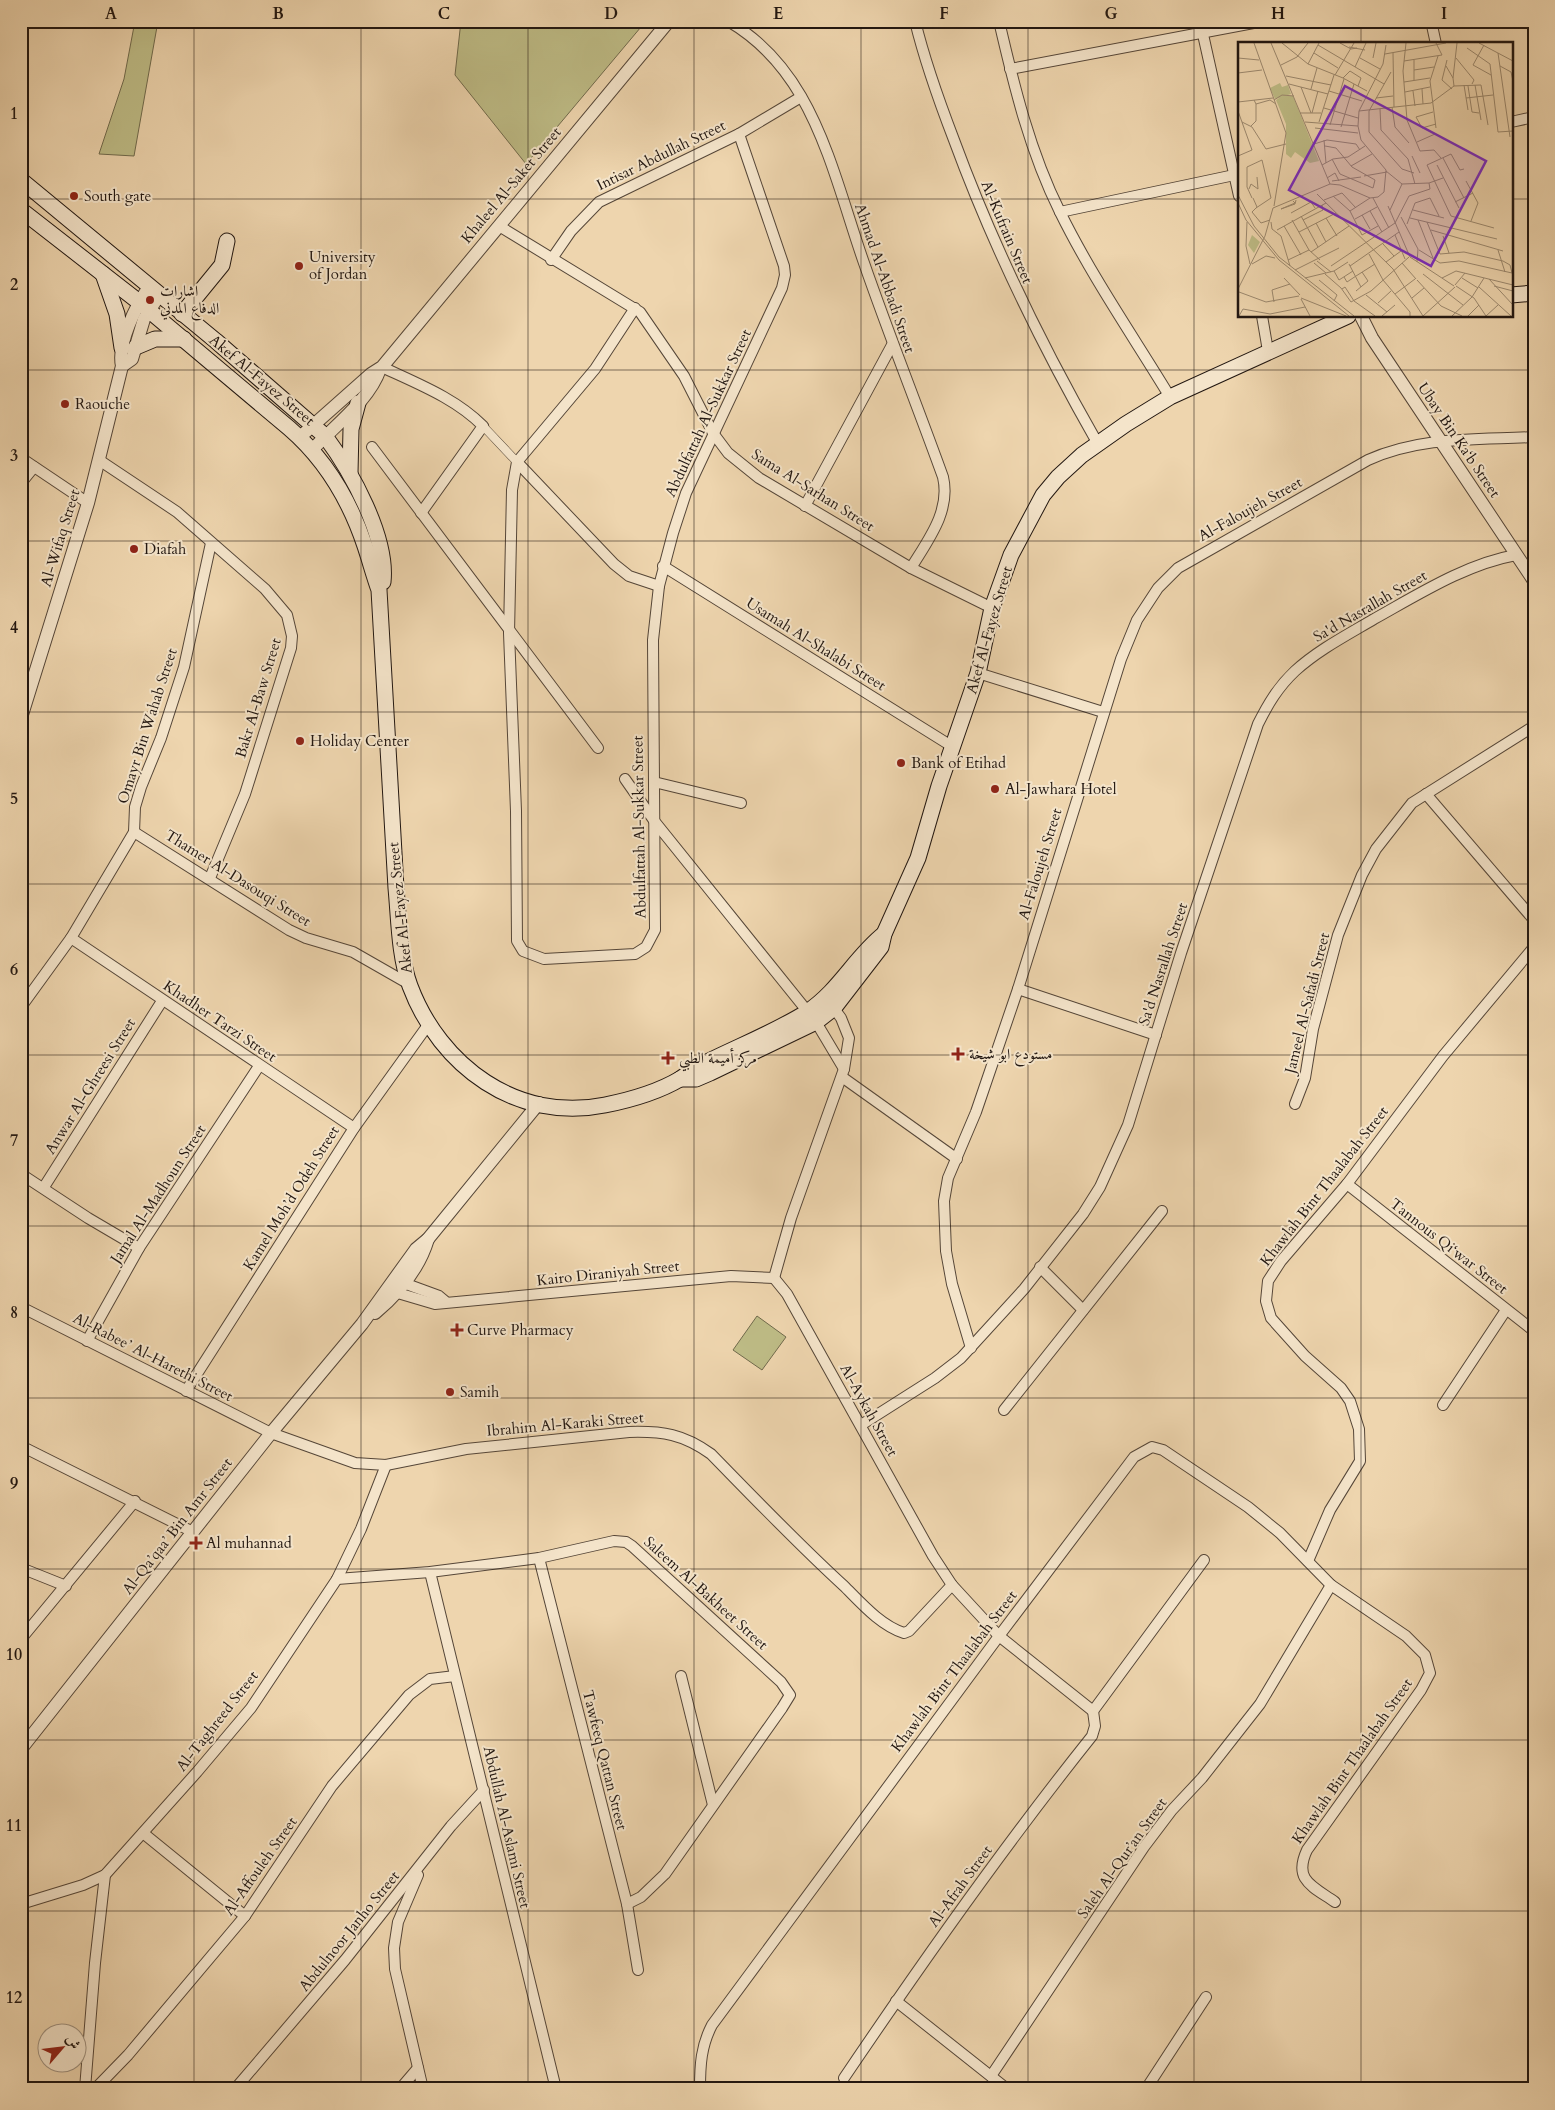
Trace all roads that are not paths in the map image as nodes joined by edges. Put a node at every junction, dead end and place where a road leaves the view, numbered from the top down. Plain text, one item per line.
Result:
1 (669, 21) edge
2 (728, 21) edge
3 (915, 21) edge
4 (999, 21) edge
5 (1200, 21) edge
6 (1264, 21) edge
7 (1431, 21) edge
8 (1203, 33) junction
9 (1436, 42) edge
10 (1010, 69) junction
11 (801, 97) junction
12 (1534, 117) edge
13 (1512, 122) edge
14 (739, 134) junction
15 (1237, 174) edge
16 (21, 180) edge
17 (21, 210) edge
18 (1060, 212) junction
19 (498, 226) junction
20 (227, 241) dead end
21 (551, 260) junction
22 (102, 273) junction
23 (155, 290) junction
24 (1534, 293) edge
25 (1512, 295) edge
26 (144, 306) junction
27 (635, 308) junction
28 (182, 314) junction
29 (1262, 318) edge
30 (1343, 318) edge
31 (1362, 318) edge
32 (184, 339) junction
33 (892, 345) junction
34 (129, 348) junction
35 (1268, 351) junction
36 (381, 368) junction
37 (1170, 398) junction
38 (358, 403) junction
39 (314, 424) junction
40 (483, 426) junction
41 (713, 434) junction
42 (325, 436) junction
43 (1534, 436) edge
44 (300, 437) junction
45 (1439, 440) junction
46 (1098, 444) junction
47 (372, 447) dead end
48 (312, 450) junction
49 (21, 458) edge
50 (99, 460) junction
51 (517, 462) junction
52 (34, 467) junction
53 (350, 475) junction
54 (21, 483) edge
55 (88, 503) junction
56 (805, 506) junction
57 (421, 513) junction
58 (211, 543) junction
59 (1516, 555) junction
60 (663, 566) junction
61 (910, 568) junction
62 (1534, 581) edge
63 (659, 586) junction
64 (379, 590) junction
65 (992, 608) junction
66 (509, 633) junction
67 (978, 672) junction
68 (27, 678) edge
69 (1103, 712) junction
70 (21, 718) edge
71 (1534, 726) edge
72 (953, 747) junction
73 (598, 748) dead end
74 (625, 779) dead end
75 (654, 782) junction
76 (1426, 794) junction
77 (741, 803) dead end
78 (655, 822) junction
79 (134, 832) junction
80 (210, 878) junction
81 (1534, 920) edge
82 (71, 938) junction
83 (1534, 947) edge
84 (409, 984) junction
85 (1018, 988) junction
86 (162, 1001) junction
87 (830, 1003) junction
88 (21, 1007) edge
89 (812, 1017) junction
90 (428, 1024) junction
91 (1156, 1035) junction
92 (259, 1066) junction
93 (843, 1073) junction
94 (539, 1103) junction
95 (1295, 1104) dead end
96 (354, 1128) junction
97 (956, 1159) junction
98 (21, 1174) edge
99 (1347, 1184) junction
100 (44, 1187) junction
101 (1162, 1211) dead end
102 (139, 1248) junction
103 (1040, 1268) junction
104 (774, 1278) junction
105 (395, 1287) junction
106 (21, 1307) edge
107 (1083, 1310) junction
108 (1506, 1310) junction
109 (1534, 1330) edge
110 (87, 1341) junction
111 (971, 1348) junction
112 (186, 1391) junction
113 (1443, 1405) dead end
114 (1004, 1410) dead end
115 (861, 1425) junction
116 (270, 1433) junction
117 (21, 1446) edge
118 (386, 1466) junction
119 (134, 1501) junction
120 (193, 1532) junction
121 (539, 1558) junction
122 (1204, 1560) dead end
123 (1308, 1561) junction
124 (21, 1568) edge
125 (430, 1572) junction
126 (337, 1579) junction
127 (952, 1585) junction
128 (1331, 1585) junction
129 (66, 1586) junction
130 (999, 1636) junction
131 (21, 1640) edge
132 (455, 1676) junction
133 (681, 1676) dead end
134 (1093, 1711) junction
135 (21, 1749) edge
136 (484, 1790) junction
137 (713, 1805) junction
138 (142, 1833) junction
139 (422, 1865) junction
140 (105, 1875) junction
141 (1335, 1902) dead end
142 (21, 1904) edge
143 (627, 1904) junction
144 (245, 1916) junction
145 (638, 1970) dead end
146 (1206, 1997) dead end
147 (896, 2001) junction
148 (418, 2068) junction
149 (991, 2076) junction
150 (844, 2078) dead end
151 (85, 2089) edge
152 (96, 2089) edge
153 (235, 2089) edge
154 (400, 2089) edge
155 (423, 2089) edge
156 (556, 2089) edge
157 (700, 2089) edge
158 (1007, 2089) edge
159 (1146, 2089) edge

1 - 19 street, Khaleel Al-Saket Street
2 - 11 street, Ahmad Al-Abbadi Street
3 - 46 street, Al-Kufrain Street
4 - 10 street
5 - 8 street
6 - 8 street
7 - 9 street
8 - 10 street
8 - 15 street
10 - 18 street
11 - 14 street, Intisar Abdullah Street
11 - 33 street, Ahmad Al-Abbadi Street
12 - 13 street
14 - 21 street, Intisar Abdullah Street
14 - 41 street, Abdulfattah Al-Sukkar Street
15 - 18 street
16 - 23 main road, Akef Al-Fayez Street
17 - 22 main road, Akef Al-Fayez Street
18 - 37 street
19 - 21 street, Sama Al-Sarhan Street
19 - 36 street, Khaleel Al-Saket Street
20 - 28 main road
21 - 27 street, Sama Al-Sarhan Street
22 - 26 main road, Akef Al-Fayez Street
22 - 34 main road
23 - 26 street, Al-Wifaq Street
23 - 28 main road, Akef Al-Fayez Street
24 - 25 main road
26 - 32 main road, Akef Al-Fayez Street
26 - 34 street, Al-Wifaq Street
27 - 41 street, Sama Al-Sarhan Street
27 - 51 street
28 - 39 main road, Akef Al-Fayez Street
29 - 35 street
30 - 35 main road, Akef Al-Fayez Street
31 - 45 street, Ubay Bin Ka‘b Street
32 - 34 main road
32 - 44 main road, Akef Al-Fayez Street
33 - 56 street
33 - 61 street, Ahmad Al-Abbadi Street
34 - 50 street, Al-Wifaq Street
35 - 37 main road, Akef Al-Fayez Street
36 - 38 street, Khaleel Al-Saket Street
36 - 39 street, Khaleel Al-Saket Street
36 - 40 street
37 - 46 main road, Akef Al-Fayez Street
38 - 42 street, Khaleel Al-Saket Street
38 - 53 main road
39 - 42 main road, Akef Al-Fayez Street
39 - 44 street, Khaleel Al-Saket Street
40 - 51 street
40 - 57 street
41 - 56 street, Sama Al-Sarhan Street
41 - 60 street, Abdulfattah Al-Sukkar Street
42 - 48 street, Khaleel Al-Saket Street
42 - 53 main road, Akef Al-Fayez Street
43 - 45 street, Al-Faloujeh Street
44 - 48 main road, Akef Al-Fayez Street
45 - 59 street, Ubay Bin Ka‘b Street
45 - 69 street, Al-Faloujeh Street
46 - 65 main road, Akef Al-Fayez Street
47 - 57 street
48 - 64 main road, Akef Al-Fayez Street
49 - 52 street
50 - 55 street, Al-Wifaq Street
50 - 58 street, Bakr Al-Baw Street
51 - 63 street
51 - 66 street, Abdulfattah Al-Sukkar Street
52 - 54 street
52 - 55 street
53 - 64 main road, Akef Al-Fayez Street
55 - 68 street, Al-Wifaq Street
56 - 61 street, Sama Al-Sarhan Street
57 - 66 street
58 - 79 street, Omayr Bin Wahab Street
58 - 80 street, Bakr Al-Baw Street
59 - 62 street, Ubay Bin Ka‘b Street
59 - 91 street, Sa'd Nasrallah Street
60 - 63 street, Abdulfattah Al-Sukkar Street
60 - 72 street, Usamah Al-Shalabi Street
61 - 65 street, Sama Al-Sarhan Street
63 - 75 street, Abdulfattah Al-Sukkar Street
64 - 84 main road, Akef Al-Fayez Street
65 - 67 main road, Akef Al-Fayez Street
66 - 73 street
66 - 78 street, Abdulfattah Al-Sukkar Street
67 - 69 street
67 - 72 main road, Akef Al-Fayez Street
68 - 70 street, Al-Wifaq Street
69 - 85 street, Al-Faloujeh Street
71 - 76 street, Jameel Al-Safadi Street
72 - 87 main road, Akef Al-Fayez Street
74 - 78 street
75 - 77 street
75 - 78 street, Abdulfattah Al-Sukkar Street
76 - 81 street
76 - 95 street, Jameel Al-Safadi Street
78 - 89 street
79 - 80 street, Thamer Al-Dasouqi Street
79 - 82 street
80 - 84 street, Thamer Al-Dasouqi Street
82 - 86 street, Khadher Tarzi Street
82 - 88 street
83 - 99 street, Khawlah Bint Thaalabah Street
84 - 90 main road, Akef Al-Fayez Street
85 - 91 street
85 - 97 street, Al-Faloujeh Street
86 - 92 street, Khadher Tarzi Street
86 - 100 street, Anwar Al-Ghreesi Street
87 - 89 main road, Akef Al-Fayez Street
87 - 93 street
89 - 93 street
89 - 94 main road, Akef Al-Fayez Street
90 - 94 main road, Akef Al-Fayez Street
90 - 96 street, Kamel Moh’d Odeh Street
91 - 103 street, Sa'd Nasrallah Street
92 - 96 street, Khadher Tarzi Street
92 - 102 street, Jamal Al-Madhoun Street
93 - 97 street
93 - 104 street
94 - 105 street, Al-Qa’qaa’ Bin Amr Street
96 - 112 street, Kamel Moh’d Odeh Street
97 - 111 street, Al-Faloujeh Street
98 - 100 street
99 - 108 street, Tannous Qi‘war Street
99 - 123 street, Khawlah Bint Thaalabah Street
100 - 102 street
101 - 107 street
102 - 110 street, Jamal Al-Madhoun Street
103 - 107 street
103 - 111 street, Sa'd Nasrallah Street
104 - 105 street, Kairo Diraniyah Street
104 - 115 street, Al-Aykah Street
105 - 116 street, Al-Qa’qaa’ Bin Amr Street
106 - 110 street, Al-Rabee’ Al-Harethi Street
107 - 114 street
108 - 109 street, Tannous Qi‘war Street
108 - 113 street
110 - 112 street, Al-Rabee’ Al-Harethi Street
111 - 115 street, Sa'd Nasrallah Street
112 - 116 street, Al-Rabee’ Al-Harethi Street
115 - 127 street, Al-Aykah Street
116 - 118 street, Ibrahim Al-Karaki Street
116 - 120 street, Al-Qa’qaa’ Bin Amr Street
117 - 119 street
118 - 126 street, Al-Taghreed Street
118 - 127 street, Ibrahim Al-Karaki Street
119 - 120 street
119 - 129 street
120 - 135 street, Al-Qa’qaa’ Bin Amr Street
121 - 125 street, Saleem Al-Bakheet Street
121 - 137 street, Saleem Al-Bakheet Street
121 - 143 street, Tawfeeq Qattan Street
122 - 134 street
123 - 128 street, Khawlah Bint Thaalabah Street
123 - 130 street, Khawlah Bint Thaalabah Street
124 - 129 street
125 - 126 street, Saleem Al-Bakheet Street
125 - 132 street, Abdullah Al-Aslami Street
126 - 138 street, Al-Taghreed Street
127 - 130 street, Al-Aykah Street
128 - 141 street, Khawlah Bint Thaalabah Street
128 - 149 street, Saleh Al-Qur’an Street
129 - 131 street
130 - 134 street, Al-Aykah Street
130 - 157 street, Khawlah Bint Thaalabah Street
132 - 136 street, Abdullah Al-Aslami Street
132 - 144 street, Al-Affouleh Street
133 - 137 street
134 - 147 street, Al-Afrah Street
136 - 139 street, Abdulnoor Janho Street
136 - 156 street, Abdullah Al-Aslami Street
137 - 143 street, Saleem Al-Bakheet Street
138 - 140 street, Al-Taghreed Street
138 - 144 street
139 - 148 street
139 - 153 street, Abdulnoor Janho Street
140 - 142 street, Al-Taghreed Street
140 - 151 street
143 - 145 street, Tawfeeq Qattan Street
144 - 152 street, Al-Affouleh Street
146 - 159 street
147 - 149 street
147 - 150 street, Al-Afrah Street
148 - 154 street
148 - 155 street
149 - 158 street

